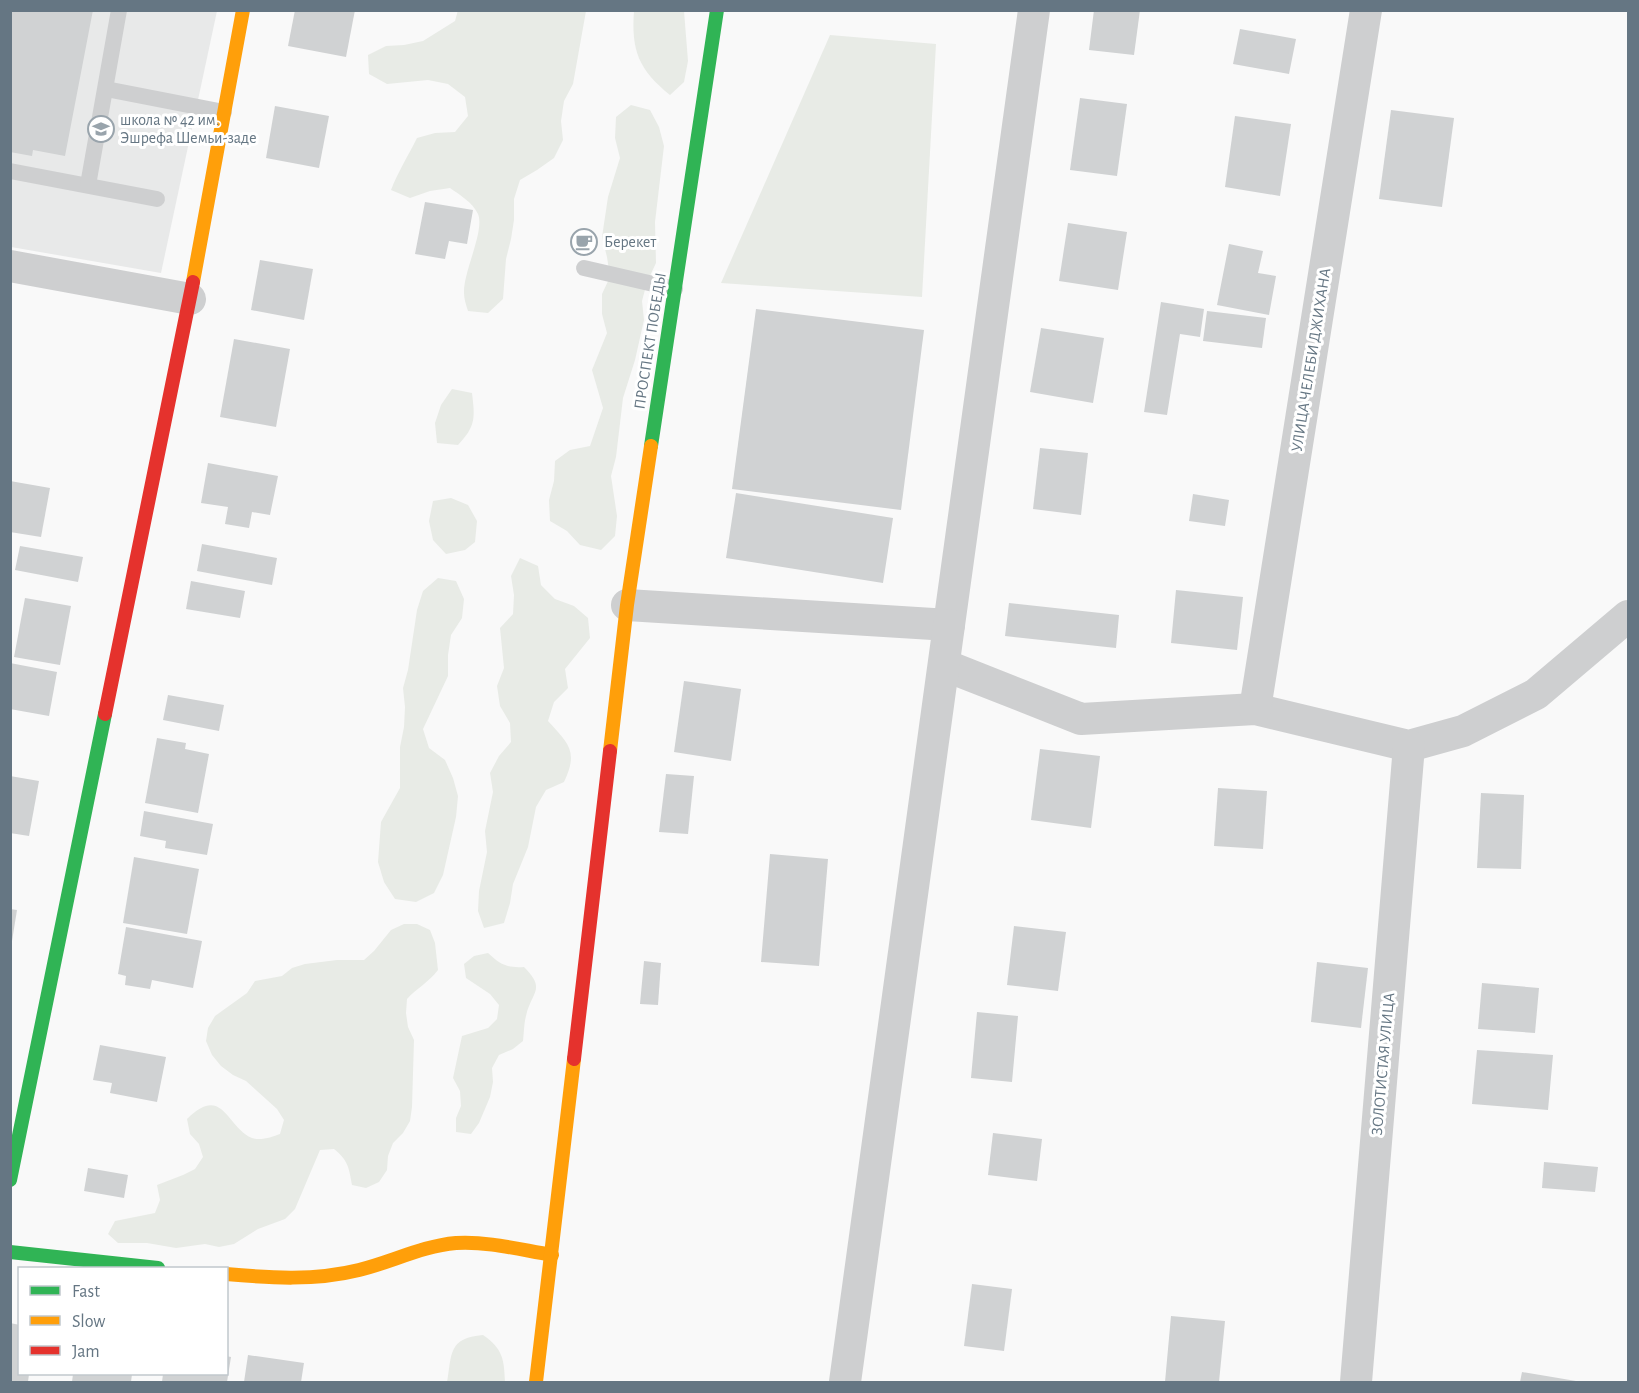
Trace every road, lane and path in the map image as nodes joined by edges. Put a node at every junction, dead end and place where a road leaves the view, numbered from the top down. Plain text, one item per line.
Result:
1 (119, 10) edge
2 (243, 10) edge
3 (717, 10) edge
4 (1034, 10) edge
5 (1366, 10) edge
6 (106, 89) junction
7 (224, 112) junction
8 (10, 171) edge
9 (88, 185) junction
10 (157, 199) dead end
11 (10, 266) edge
12 (584, 268) dead end
13 (675, 289) junction
14 (190, 299) junction
15 (627, 605) junction
16 (1629, 616) edge
17 (949, 625) junction
18 (944, 665) junction
19 (1255, 709) junction
20 (1409, 746) junction
21 (10, 1180) edge
22 (10, 1252) edge
23 (552, 1255) junction
24 (141, 1267) edge
25 (228, 1274) edge
26 (536, 1383) edge
27 (845, 1383) edge
28 (1356, 1383) edge

1 - 6 lane
2 - 7 main road
3 - 13 main road, ПРОСПЕКТ ПОБЕДЫ
4 - 17 street
5 - 19 street, УЛИЦА ЧЕЛЕБИ ДЖИХАНА
6 - 7 lane
6 - 9 lane
7 - 14 main road
8 - 9 lane
9 - 10 lane
11 - 14 street
12 - 13 lane
13 - 15 main road, ПРОСПЕКТ ПОБЕДЫ
14 - 21 main road
15 - 17 street
15 - 23 main road, ПРОСПЕКТ ПОБЕДЫ
16 - 20 street
17 - 18 street
18 - 19 street
18 - 27 street
19 - 20 street
20 - 28 street, ЗОЛОТИСТАЯ УЛИЦА
22 - 24 main road
23 - 25 main road
23 - 26 main road, ПРОСПЕКТ ПОБЕДЫ

